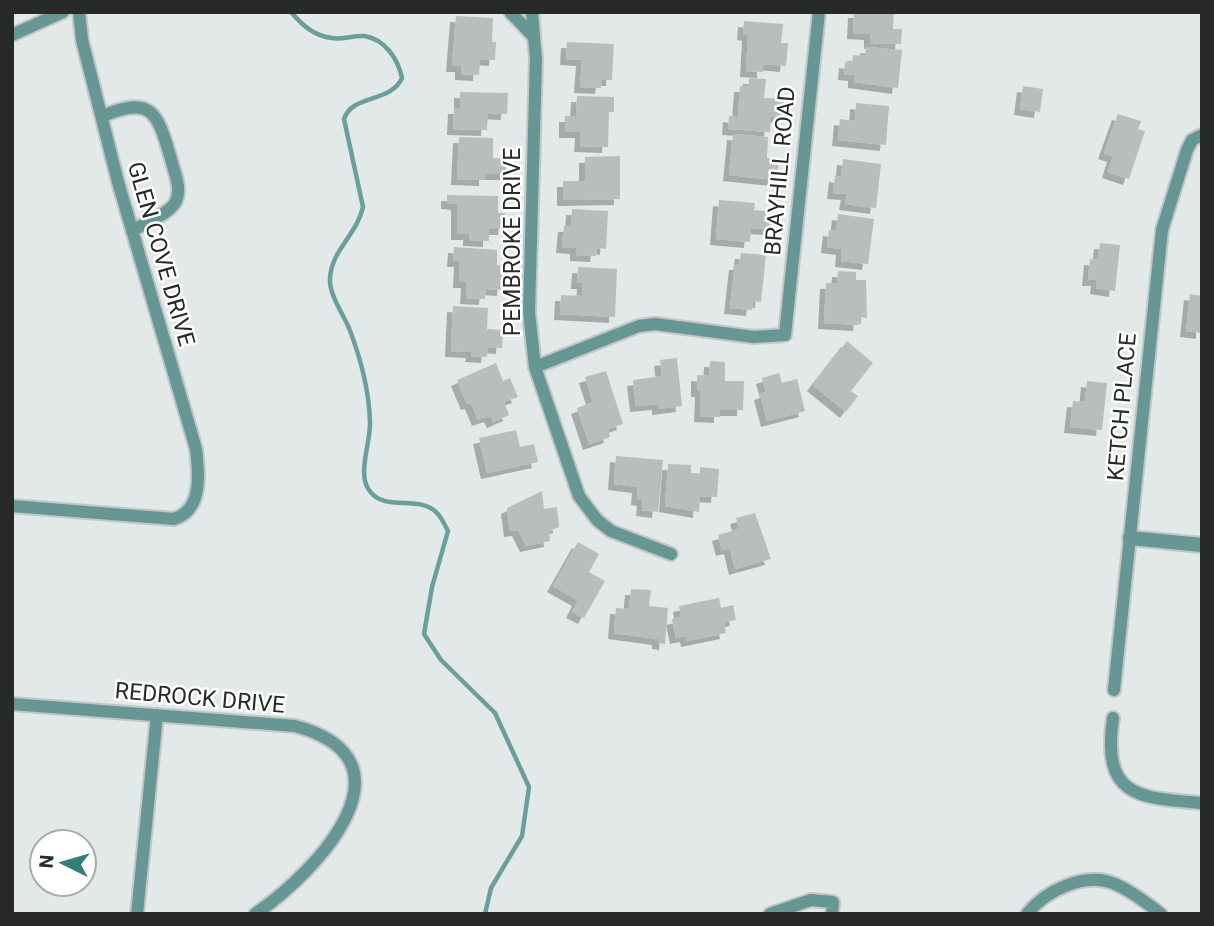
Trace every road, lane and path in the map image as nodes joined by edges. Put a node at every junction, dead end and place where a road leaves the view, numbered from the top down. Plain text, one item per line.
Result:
1 (63, 12) edge
2 (79, 12) edge
3 (510, 12) edge
4 (532, 12) edge
5 (819, 12) edge
6 (12, 35) edge
7 (534, 37) junction
8 (103, 116) junction
9 (1200, 135) edge
10 (132, 231) junction
11 (535, 367) junction
12 (12, 506) edge
13 (1130, 538) junction
14 (1202, 545) edge
15 (671, 554) dead end
16 (1114, 691) dead end
17 (12, 704) edge
18 (157, 715) junction
19 (1113, 718) dead end
20 (1202, 803) edge
21 (833, 908) edge
22 (137, 914) edge
23 (255, 914) edge
24 (770, 914) edge
25 (1027, 914) edge
26 (1161, 914) edge

1 - 6 street
2 - 8 street, GLEN COVE DRIVE
3 - 7 street
4 - 7 street, PEMBROKE DRIVE
5 - 11 street, BRAYHILL ROAD
7 - 11 street, PEMBROKE DRIVE
8 - 10 street, GLEN COVE DRIVE
8 - 10 street
9 - 13 street, KETCH PLACE
10 - 12 street, GLEN COVE DRIVE
11 - 15 street, PEMBROKE DRIVE
13 - 14 street
13 - 16 street, KETCH PLACE
17 - 18 street, REDROCK DRIVE
18 - 22 street
18 - 23 street, REDROCK DRIVE
19 - 20 street
21 - 24 street
25 - 26 street

